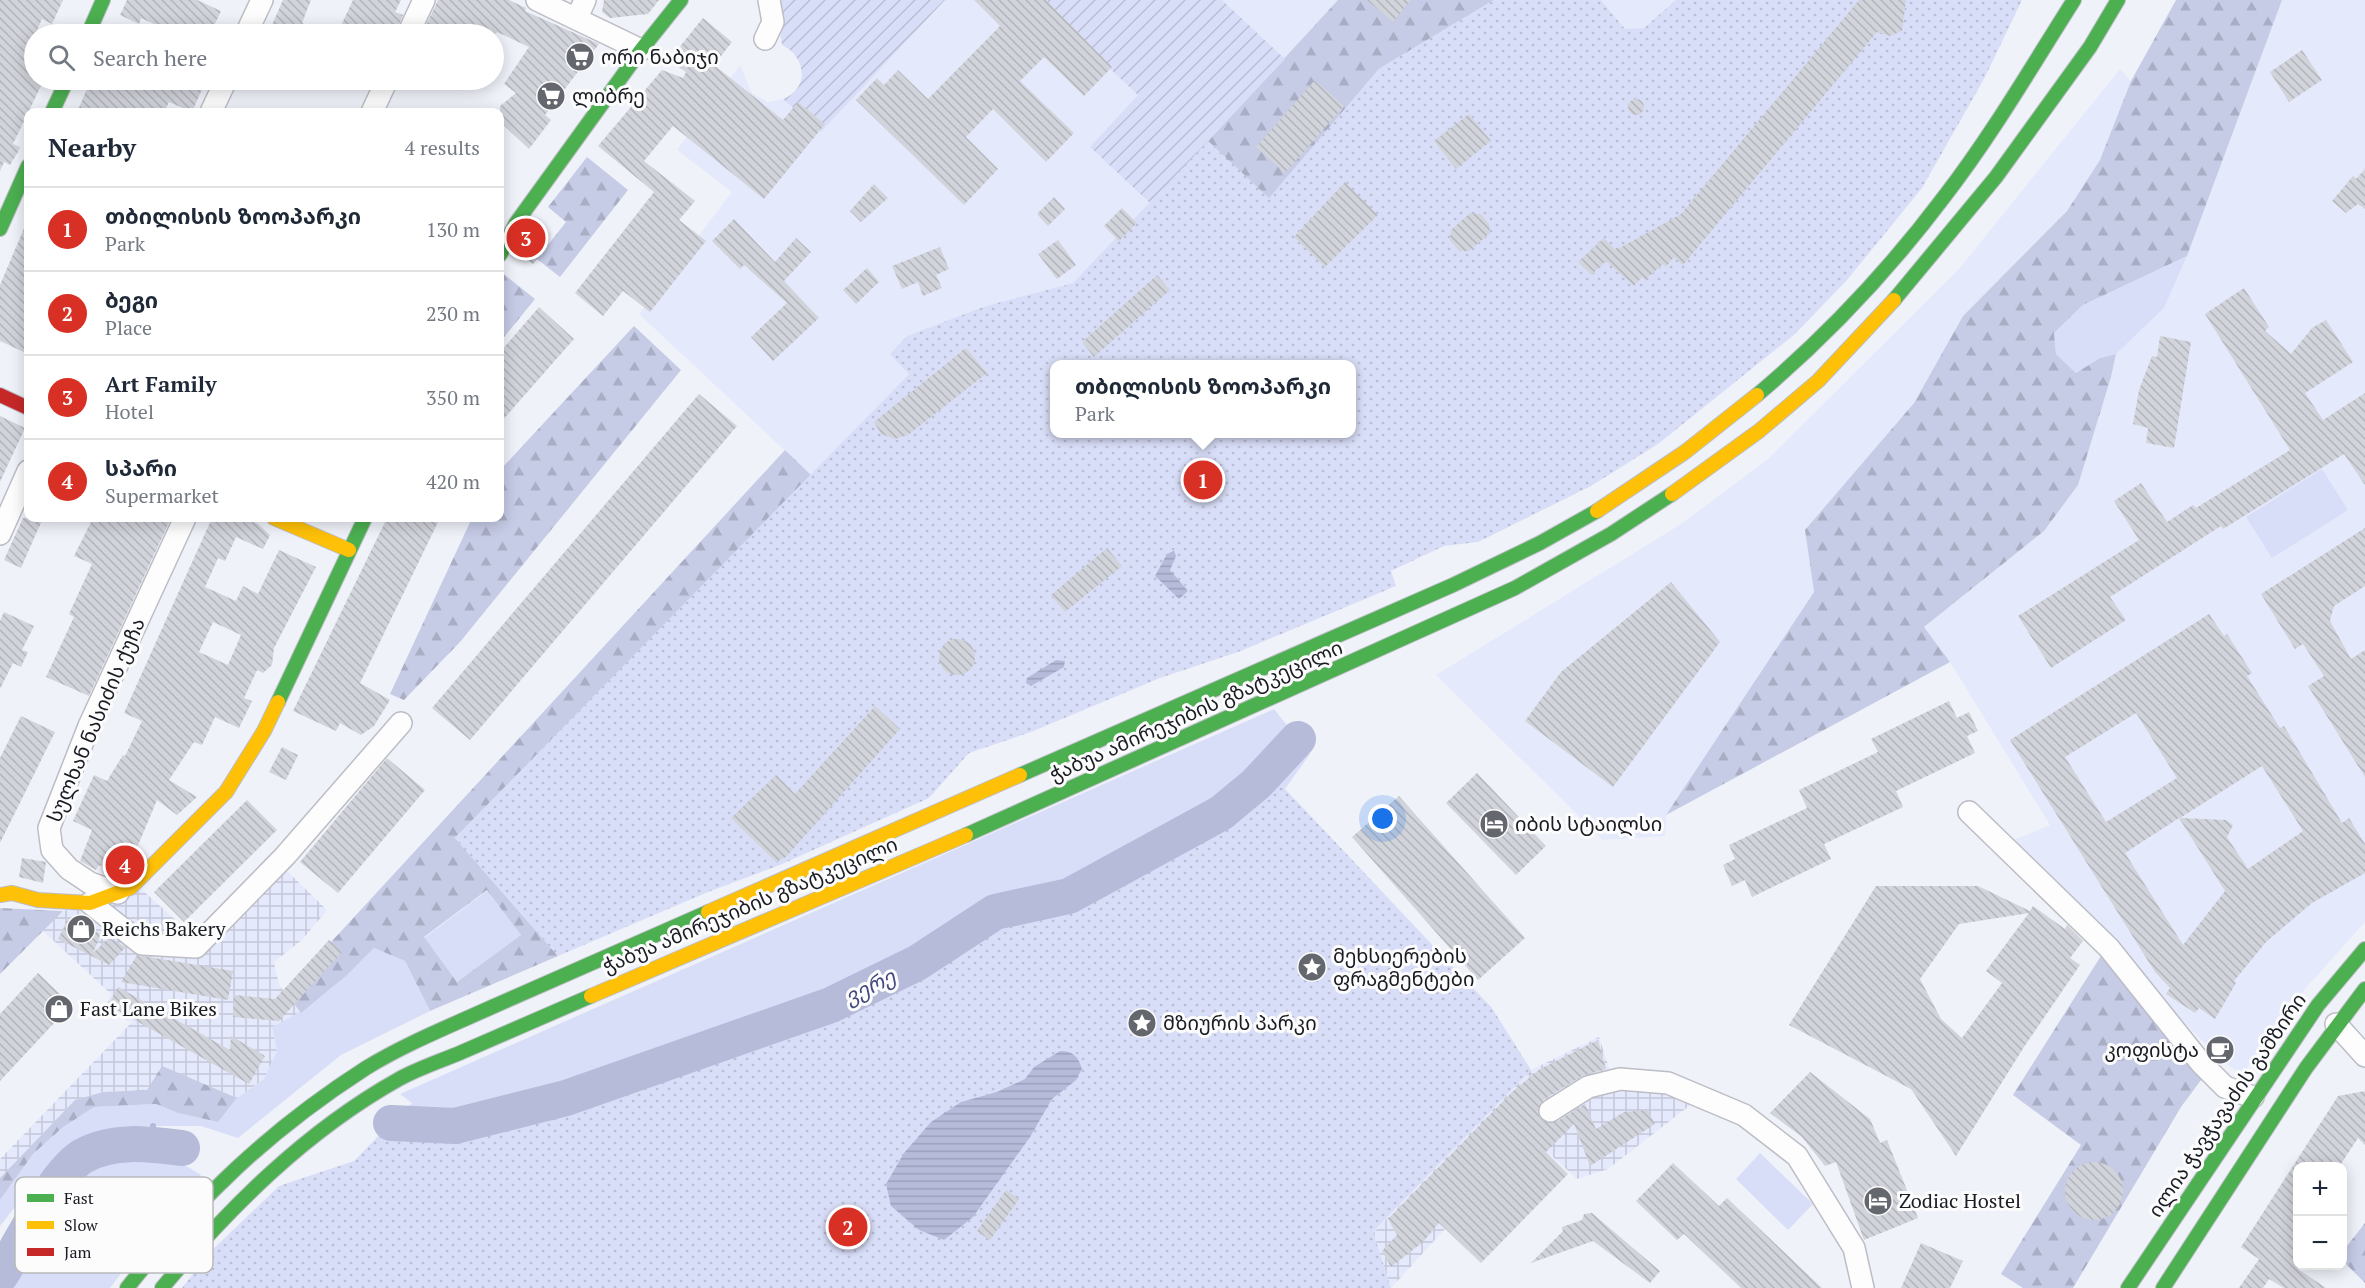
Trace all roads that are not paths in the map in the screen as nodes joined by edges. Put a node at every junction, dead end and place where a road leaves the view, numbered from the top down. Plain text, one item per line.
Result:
1 (103, 0) edge
2 (262, 0) edge
3 (424, 0) edge
4 (537, 0) edge
5 (681, 0) edge
6 (769, 0) edge
7 (2074, 0) edge
8 (2118, 0) edge
9 (581, 9) edge
10 (92, 24) edge
11 (251, 24) edge
12 (413, 24) edge
13 (765, 39) dead end
14 (641, 50) junction
15 (62, 90) edge
16 (221, 90) edge
17 (382, 90) edge
18 (54, 108) edge
19 (213, 108) edge
20 (374, 108) edge
21 (24, 175) edge
22 (0, 229) edge
23 (504, 247) edge
24 (0, 395) edge
25 (24, 406) edge
26 (24, 480) edge
27 (183, 522) edge
28 (283, 522) edge
29 (363, 522) edge
30 (0, 534) edge
31 (349, 550) junction
32 (401, 723) dead end
33 (1969, 812) dead end
34 (118, 893) junction
35 (0, 895) edge
36 (90, 903) junction
37 (2365, 949) edge
38 (2365, 989) edge
39 (2336, 1024) junction
40 (2365, 1056) edge
41 (2225, 1087) junction
42 (2253, 1097) junction
43 (1550, 1111) dead end
44 (2236, 1124) junction
45 (213, 1188) edge
46 (213, 1228) edge
47 (139, 1273) edge
48 (174, 1273) edge
49 (127, 1288) edge
50 (162, 1288) edge
51 (1863, 1288) edge
52 (2128, 1288) edge
53 (2163, 1288) edge

1 - 10 main road
2 - 11 street
3 - 12 street
4 - 9 street
5 - 14 main road
6 - 13 street
7 - 45 main road, ჭაბუა ამირეჯიბის გზატკეცილი
8 - 46 main road, ჭაბუა ამირეჯიბის გზატკეცილი
9 - 14 street
14 - 23 main road
15 - 18 main road
16 - 19 street
17 - 20 street
21 - 22 main road
24 - 25 main road
26 - 30 street
27 - 34 street, სულხან ნასიძის ქუჩა
28 - 31 main road
29 - 31 main road
31 - 34 main road
32 - 36 street
33 - 41 street
34 - 36 main road
35 - 36 main road
37 - 42 main road, ილია ჭავჭავაძის გამზირი
38 - 39 main road
39 - 40 street
39 - 53 main road
41 - 42 street
41 - 44 street
42 - 44 main road, ილია ჭავჭავაძის გამზირი
43 - 51 street
44 - 52 main road, ილია ჭავჭავაძის გამზირი
47 - 49 main road, ჭაბუა ამირეჯიბის გზატკეცილი
48 - 50 main road, ჭაბუა ამირეჯიბის გზატკეცილი

